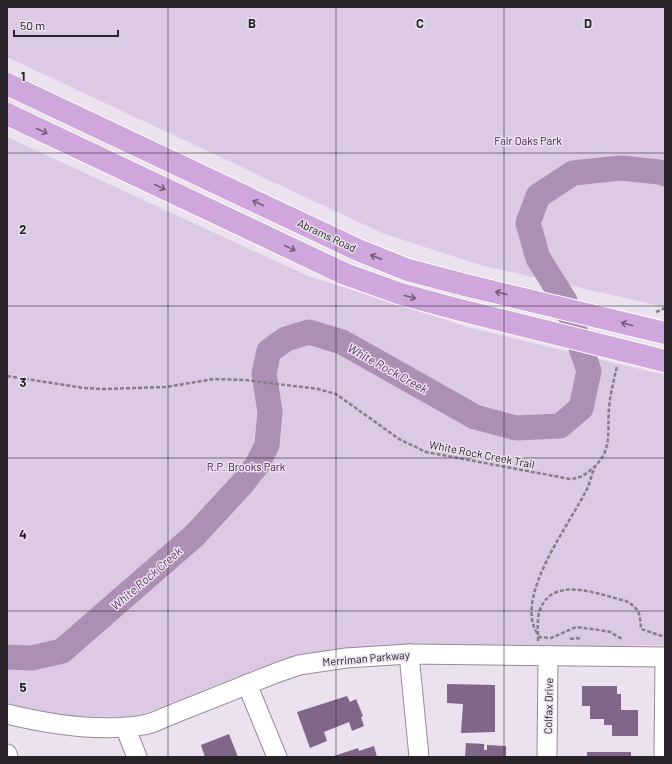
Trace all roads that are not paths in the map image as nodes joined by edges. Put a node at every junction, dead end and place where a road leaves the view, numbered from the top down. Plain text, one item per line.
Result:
1 (7, 84) edge
2 (7, 114) edge
3 (665, 333) edge
4 (665, 361) edge
5 (665, 646) edge
6 (409, 654) junction
7 (548, 656) junction
8 (247, 684) junction
9 (7, 714) edge
10 (125, 727) junction
11 (7, 754) edge
12 (8, 757) edge
13 (137, 757) edge
14 (277, 757) edge
15 (419, 757) edge
16 (547, 757) edge
17 (664, 757) edge

3 -> 1 main road, Abrams Road, bridge
2 -> 4 main road, bridge
5 - 7 street, Merriman Parkway
5 - 17 street
6 - 7 street, Merriman Parkway
6 - 8 street, Merriman Parkway
6 - 15 street
7 - 16 street, Colfax Drive
8 - 10 street, Merriman Parkway
8 - 14 street
9 - 10 street, Merriman Parkway
10 - 13 street
11 - 12 street

